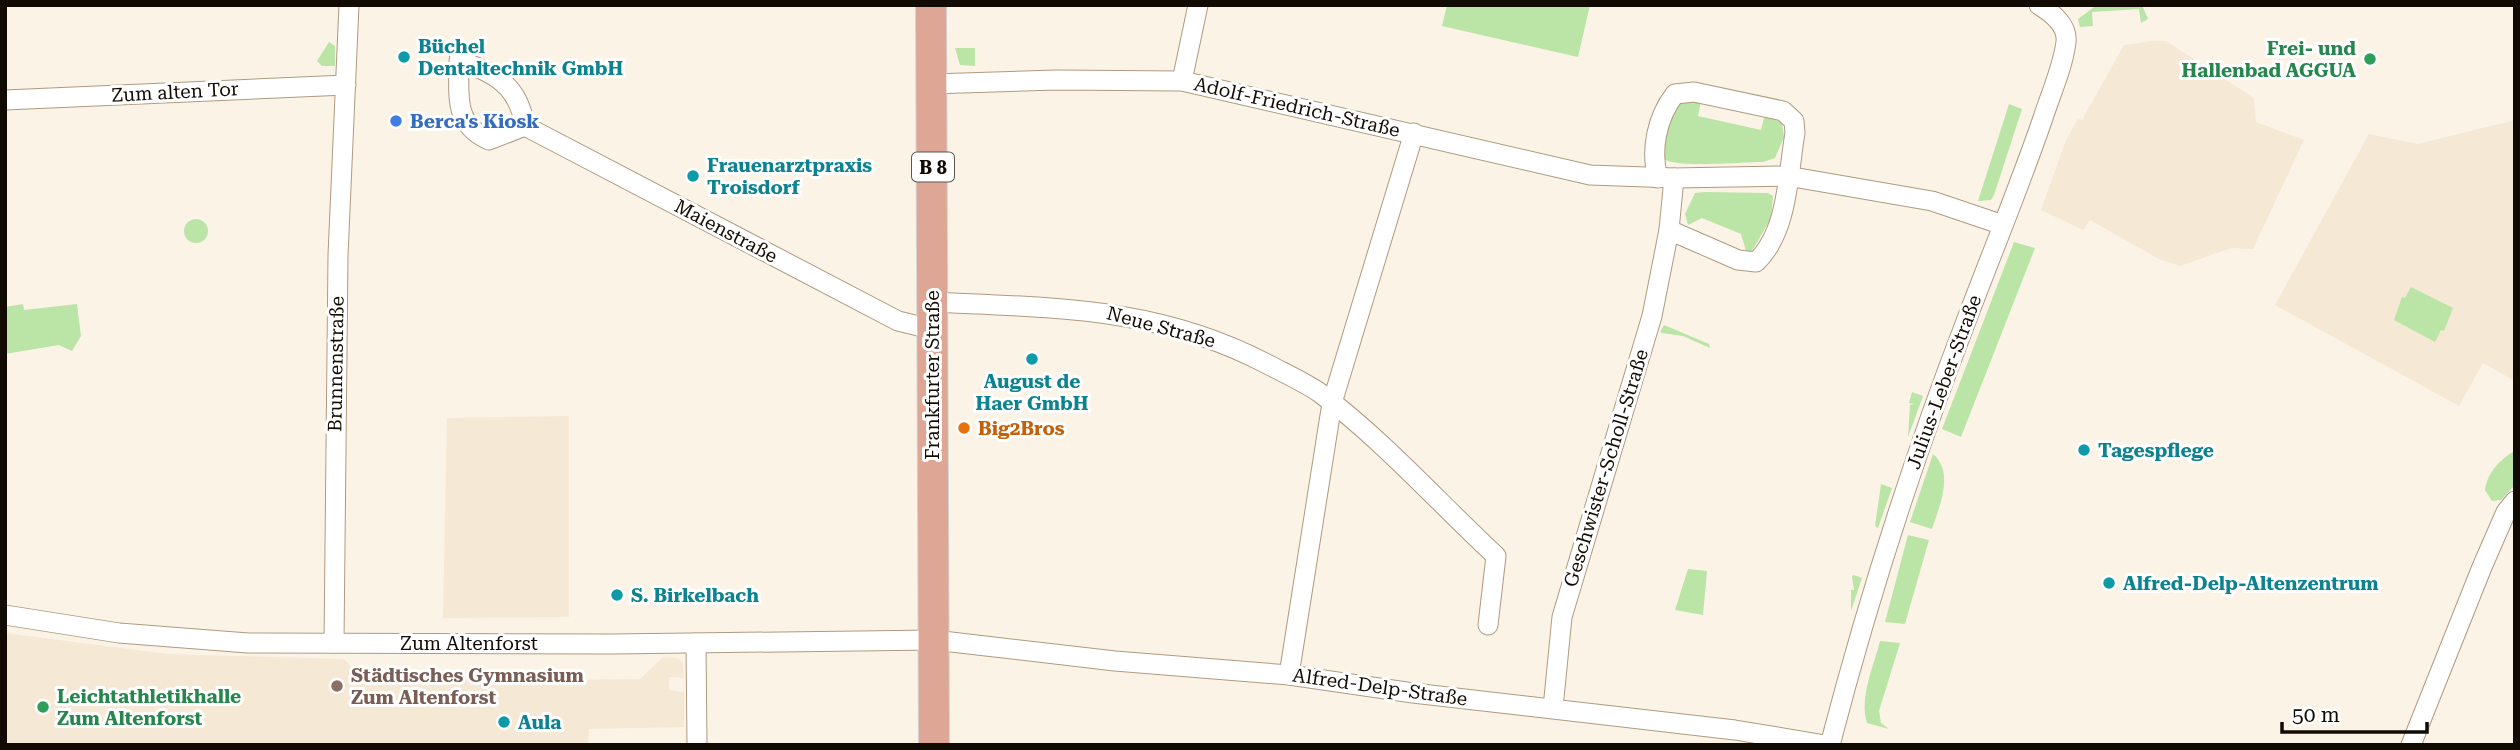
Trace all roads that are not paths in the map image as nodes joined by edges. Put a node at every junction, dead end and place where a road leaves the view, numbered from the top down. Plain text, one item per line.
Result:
1 (349, 5) edge
2 (931, 5) edge
3 (1198, 5) edge
4 (2039, 5) edge
5 (1182, 81) junction
6 (931, 84) junction
7 (346, 85) junction
8 (5, 100) edge
9 (524, 126) dead end
10 (1414, 133) junction
11 (1787, 176) junction
12 (1666, 178) junction
13 (2003, 225) junction
14 (1669, 230) junction
15 (932, 315) junction
16 (1332, 403) junction
17 (2515, 501) edge
18 (5, 615) edge
19 (1488, 625) dead end
20 (934, 640) junction
21 (334, 643) junction
22 (696, 643) junction
23 (1289, 675) junction
24 (1553, 708) junction
25 (696, 745) edge
26 (934, 745) edge
27 (1827, 745) edge
28 (2411, 745) edge

1 - 7 street, Brunnenstraße
2 - 6 main road, Frankfurter Straße / B 8
3 - 5 street
4 - 13 street, Julius-Leber-Straße
5 - 6 street, Adolf-Friedrich-Straße
5 - 10 street, Adolf-Friedrich-Straße
6 - 15 main road, Frankfurter Straße / B 8
7 - 8 street, Zum alten Tor
7 - 21 street, Brunnenstraße
9 - 15 street, Maienstraße
10 - 12 street, Adolf-Friedrich-Straße
10 - 16 street
11 - 12 street, Adolf-Friedrich-Straße
11 - 12 street
11 - 13 street, Adolf-Friedrich-Straße
11 - 14 street
12 - 14 street, Geschwister-Scholl-Straße
13 - 27 street, Julius-Leber-Straße
14 - 24 street, Geschwister-Scholl-Straße
15 - 16 street, Neue Straße
15 - 20 main road, Frankfurter Straße / B 8
16 - 19 street, Neue Straße
16 - 23 street
17 - 28 street
18 - 21 street, Zum Altenforst
20 - 22 street, Zum Altenforst
20 - 23 street, Alfred-Delp-Straße
20 - 26 main road, Frankfurter Straße / B 8
21 - 22 street, Zum Altenforst
22 - 25 street
23 - 24 street, Alfred-Delp-Straße
24 - 27 street, Alfred-Delp-Straße

